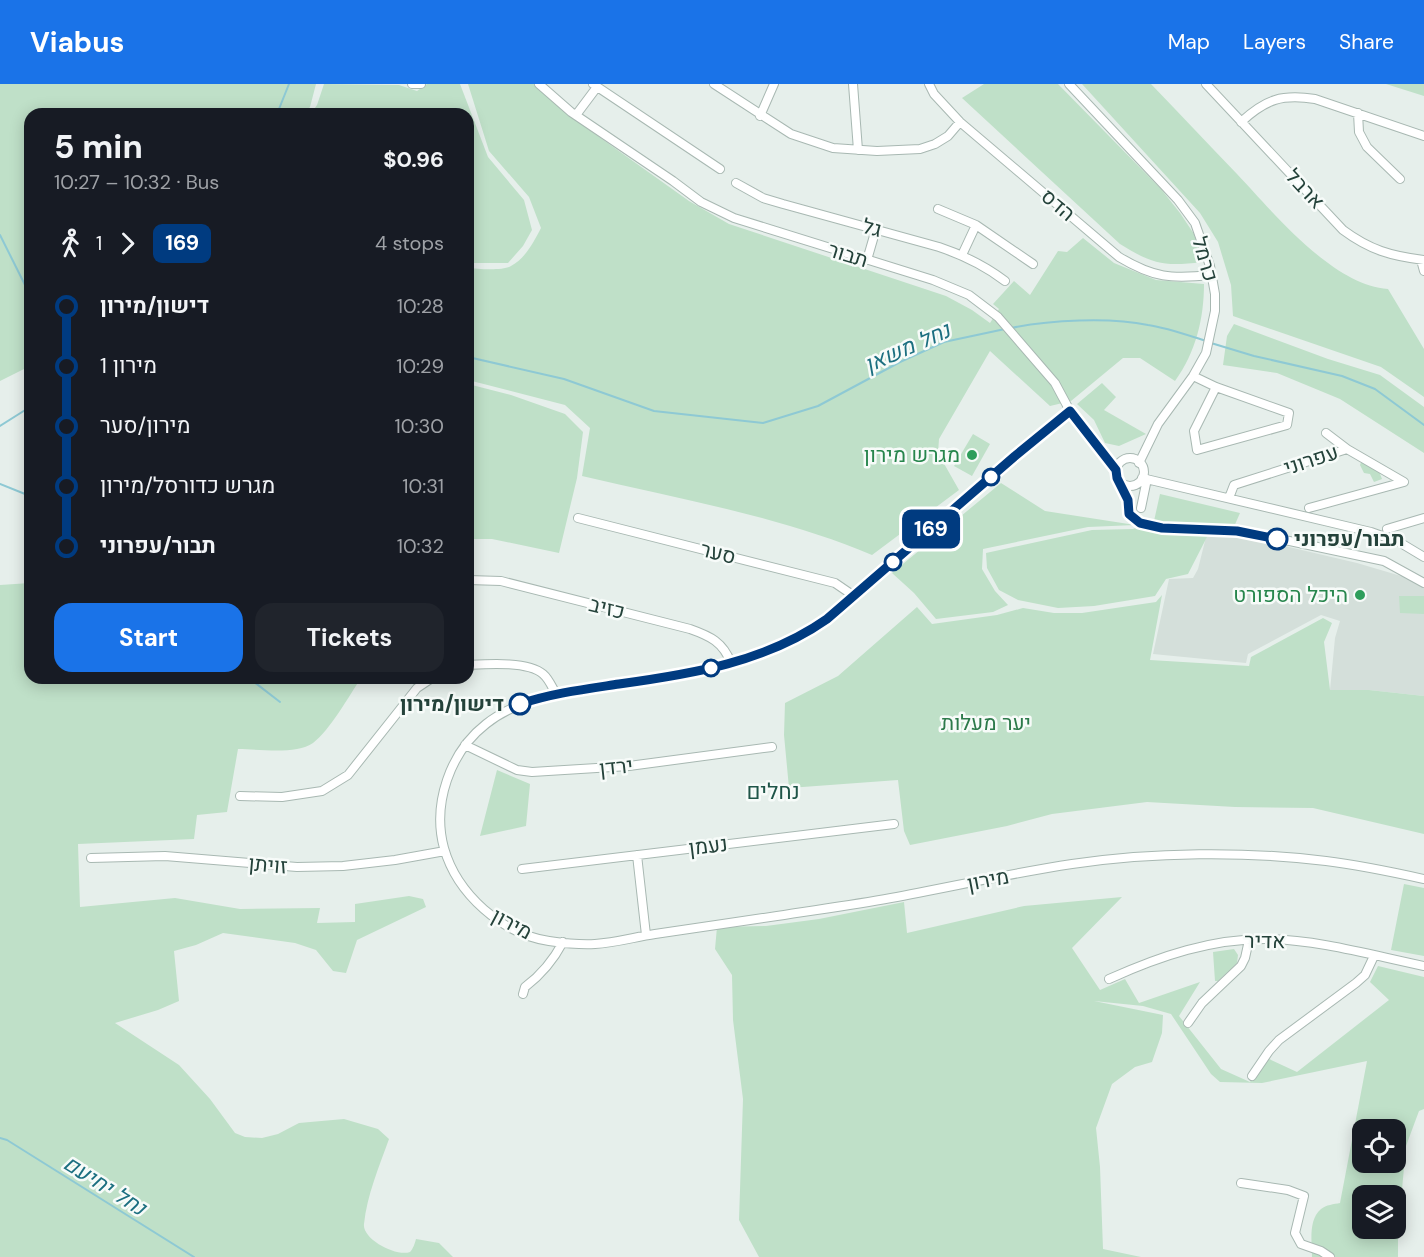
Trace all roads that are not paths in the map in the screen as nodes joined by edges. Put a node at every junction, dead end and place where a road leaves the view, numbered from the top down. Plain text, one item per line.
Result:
1 (412, 84) edge
2 (421, 84) edge
3 (539, 84) edge
4 (714, 84) edge
5 (774, 84) edge
6 (853, 84) edge
7 (929, 84) edge
8 (1069, 84) edge
9 (1206, 84) edge
10 (595, 86) edge
11 (1358, 113) junction
12 (576, 115) junction
13 (760, 116) junction
14 (960, 122) junction
15 (1241, 122) junction
16 (1424, 136) edge
17 (858, 150) junction
18 (720, 169) dead end
19 (1401, 179) dead end
20 (736, 183) dead end
21 (938, 209) dead end
22 (976, 225) junction
23 (876, 229) junction
24 (962, 255) junction
25 (867, 260) junction
26 (1423, 260) edge
27 (1033, 264) dead end
28 (1424, 271) edge
29 (1211, 275) junction
30 (1005, 281) dead end
31 (1193, 376) junction
32 (1216, 387) junction
33 (1070, 411) junction
34 (1326, 433) dead end
35 (1347, 449) junction
36 (1139, 463) junction
37 (1116, 470) junction
38 (1142, 481) junction
39 (1120, 482) junction
40 (1228, 498) junction
41 (1128, 500) junction
42 (1141, 508) dead end
43 (1309, 508) dead end
44 (578, 518) dead end
45 (1424, 518) edge
46 (1387, 529) dead end
47 (1424, 556) edge
48 (474, 580) edge
49 (1424, 583) edge
50 (854, 596) junction
51 (731, 663) junction
52 (474, 664) edge
53 (423, 684) edge
54 (556, 694) junction
55 (465, 745) junction
56 (772, 747) dead end
57 (240, 796) dead end
58 (894, 824) dead end
59 (445, 851) junction
60 (637, 855) junction
61 (91, 858) dead end
62 (522, 869) dead end
63 (1424, 879) edge
64 (646, 935) junction
65 (1249, 940) junction
66 (563, 942) junction
67 (1374, 956) junction
68 (1424, 966) edge
69 (1109, 979) dead end
70 (524, 994) dead end
71 (1188, 1023) dead end
72 (1252, 1076) dead end
73 (1241, 1184) dead end
74 (1330, 1257) edge

1 - 2 street
3 - 12 street, תבור
4 - 13 street
5 - 13 street
6 - 17 street
7 - 14 street, הדס
8 - 29 street, כרמל
9 - 15 street, ארבל
10 - 12 street
10 - 18 street
11 - 15 street
11 - 16 street
11 - 19 street
12 - 25 street, תבור
13 - 17 street
14 - 17 street
14 - 29 street, הדס
15 - 26 street, ארבל
20 - 23 street, גל
21 - 22 street
22 - 24 street
22 - 27 street
23 - 24 street, גל
23 - 25 street
24 - 30 street, גל
25 - 33 street, תבור
26 - 28 street
29 - 31 street, כרמל
31 - 32 street
31 - 36 street, כרמל
32 - 32 street
33 - 37 street, תבור
33 - 50 street, מירון
34 - 35 street
35 - 40 street, עפרוני
35 - 43 street, עפרוני
36 - 37 street
36 - 38 street
37 - 39 street
38 - 39 street
38 - 40 street
38 - 41 street
38 - 42 street
39 - 41 street
40 - 47 street
41 - 49 street
44 - 50 street, סער
45 - 46 street
48 - 51 street, כזיב
50 - 51 street, מירון
51 - 54 street, מירון
52 - 54 street
53 - 57 street
54 - 55 street, מירון
55 - 56 street, ירדן
55 - 59 street, מירון
58 - 60 street, נעמן
59 - 61 street, זויתן
59 - 66 street, מירון
60 - 62 street, נעמן
60 - 64 street
63 - 64 street, מירון
64 - 66 street, מירון
65 - 67 street, אדיר
65 - 69 street, אדיר
65 - 71 street
66 - 70 street
67 - 68 street, אדיר
67 - 72 street
73 - 74 street

